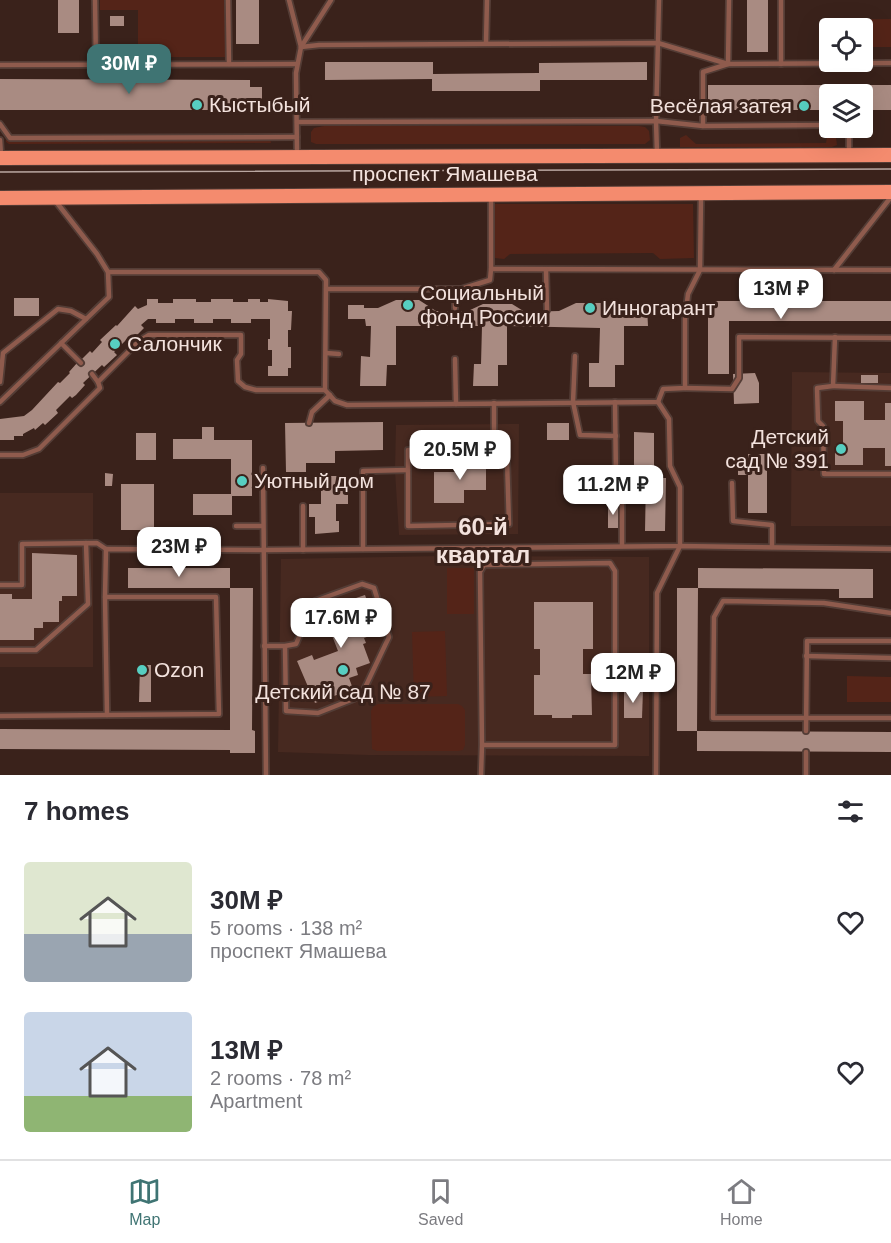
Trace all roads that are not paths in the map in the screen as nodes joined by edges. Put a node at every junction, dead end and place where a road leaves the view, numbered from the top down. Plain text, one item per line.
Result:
1 (95, 0) edge
2 (228, 0) edge
3 (289, 0) edge
4 (331, 0) edge
5 (488, 0) edge
6 (659, 0) edge
7 (729, 0) edge
8 (781, 0) edge
9 (486, 43) junction
10 (658, 44) junction
11 (301, 47) junction
12 (891, 63) edge
13 (96, 64) junction
14 (229, 64) junction
15 (297, 64) junction
16 (728, 64) junction
17 (781, 64) junction
18 (0, 65) edge
19 (656, 121) junction
20 (297, 122) junction
21 (0, 124) edge
22 (819, 125) edge
23 (703, 126) junction
24 (297, 137) junction
25 (849, 138) edge
26 (0, 140) edge
27 (849, 155) junction
28 (891, 155) edge
29 (657, 156) junction
30 (297, 157) junction
31 (0, 158) edge
32 (891, 192) edge
33 (701, 194) junction
34 (491, 195) junction
35 (52, 197) junction
36 (891, 197) edge
37 (0, 198) edge
38 (491, 269) junction
39 (546, 270) junction
40 (700, 270) junction
41 (834, 270) junction
42 (891, 270) edge
43 (108, 272) junction
44 (326, 289) junction
45 (454, 289) junction
46 (455, 308) dead end
47 (547, 310) dead end
48 (86, 319) junction
49 (835, 337) junction
50 (891, 338) edge
51 (61, 343) junction
52 (326, 354) junction
53 (339, 354) dead end
54 (575, 356) dead end
55 (455, 359) dead end
56 (81, 363) dead end
57 (92, 374) dead end
58 (0, 382) edge
59 (98, 382) junction
60 (833, 386) junction
61 (685, 388) junction
62 (891, 388) edge
63 (325, 390) junction
64 (330, 395) junction
65 (0, 402) edge
66 (573, 402) junction
67 (615, 402) junction
68 (658, 402) junction
69 (494, 403) junction
70 (456, 404) junction
71 (309, 423) dead end
72 (616, 436) junction
73 (494, 450) junction
74 (0, 455) edge
75 (263, 468) dead end
76 (408, 470) junction
77 (891, 474) edge
78 (732, 483) dead end
79 (303, 506) dead end
80 (236, 526) dead end
81 (263, 526) junction
82 (86, 543) junction
83 (622, 546) junction
84 (680, 546) junction
85 (772, 547) junction
86 (106, 549) junction
87 (363, 549) junction
88 (891, 549) edge
89 (263, 550) junction
90 (303, 550) junction
91 (0, 585) edge
92 (105, 597) junction
93 (891, 613) edge
94 (891, 641) edge
95 (264, 646) junction
96 (285, 646) junction
97 (0, 650) edge
98 (806, 656) junction
99 (891, 658) edge
100 (107, 715) junction
101 (0, 716) edge
102 (805, 718) junction
103 (891, 718) edge
104 (806, 731) dead end
105 (482, 745) junction
106 (806, 752) dead end
107 (266, 775) edge
108 (482, 775) edge
109 (656, 775) edge
110 (806, 775) edge

1 - 13 lane
2 - 14 lane
3 - 11 lane
4 - 11 lane
5 - 9 lane
6 - 10 lane
7 - 16 lane
8 - 17 lane
9 - 10 lane
9 - 11 lane
10 - 16 lane
10 - 19 lane
11 - 15 lane
12 - 17 lane
13 - 14 lane
13 - 18 lane
14 - 15 lane
15 - 20 lane
16 - 17 lane
16 - 23 lane
19 - 20 lane
19 - 23 lane
19 - 29 lane
20 - 24 lane
21 - 24 lane
22 - 23 lane
24 - 30 lane
25 - 27 lane
26 - 31 lane
27 - 28 main road, проспект Ямашева
27 - 29 main road, проспект Ямашева
29 - 30 main road, проспект Ямашева
30 - 31 main road, проспект Ямашева
32 - 33 main road, проспект Ямашева
33 - 34 main road, проспект Ямашева
33 - 40 lane
34 - 35 main road, проспект Ямашева
34 - 38 lane
35 - 37 main road, проспект Ямашева
35 - 43 lane
36 - 41 lane
38 - 39 lane
38 - 45 lane
39 - 40 lane
39 - 47 lane
40 - 41 lane
40 - 61 lane
41 - 42 lane
43 - 44 lane
43 - 48 lane
44 - 45 lane
44 - 52 lane
45 - 46 lane
48 - 51 lane
48 - 58 lane
49 - 50 lane
49 - 60 lane
49 - 61 lane
51 - 56 lane
51 - 65 lane
52 - 53 lane
52 - 63 lane
54 - 66 lane
55 - 70 lane
57 - 59 lane
59 - 63 lane
59 - 74 lane
60 - 62 lane
60 - 77 lane
61 - 68 lane
63 - 64 lane
64 - 70 lane
64 - 71 lane
66 - 67 lane
66 - 69 lane
66 - 72 lane
67 - 68 lane
67 - 72 lane
68 - 84 lane
69 - 70 lane
69 - 73 lane
72 - 83 lane
73 - 76 lane
73 - 76 lane
75 - 81 lane
76 - 87 lane
78 - 85 lane
79 - 90 lane
80 - 81 lane
81 - 89 lane
82 - 86 lane
82 - 91 lane
82 - 97 lane
83 - 84 lane
83 - 87 lane
84 - 85 lane
84 - 109 lane
85 - 88 lane
86 - 89 lane
86 - 92 lane
87 - 90 lane
89 - 90 lane
89 - 95 lane
92 - 100 lane
92 - 100 lane
93 - 102 lane
94 - 98 lane
95 - 96 lane
95 - 107 lane
96 - 96 lane
98 - 99 lane
98 - 102 lane
100 - 101 lane
102 - 103 lane
102 - 104 lane
105 - 105 lane
105 - 108 lane
106 - 110 lane

